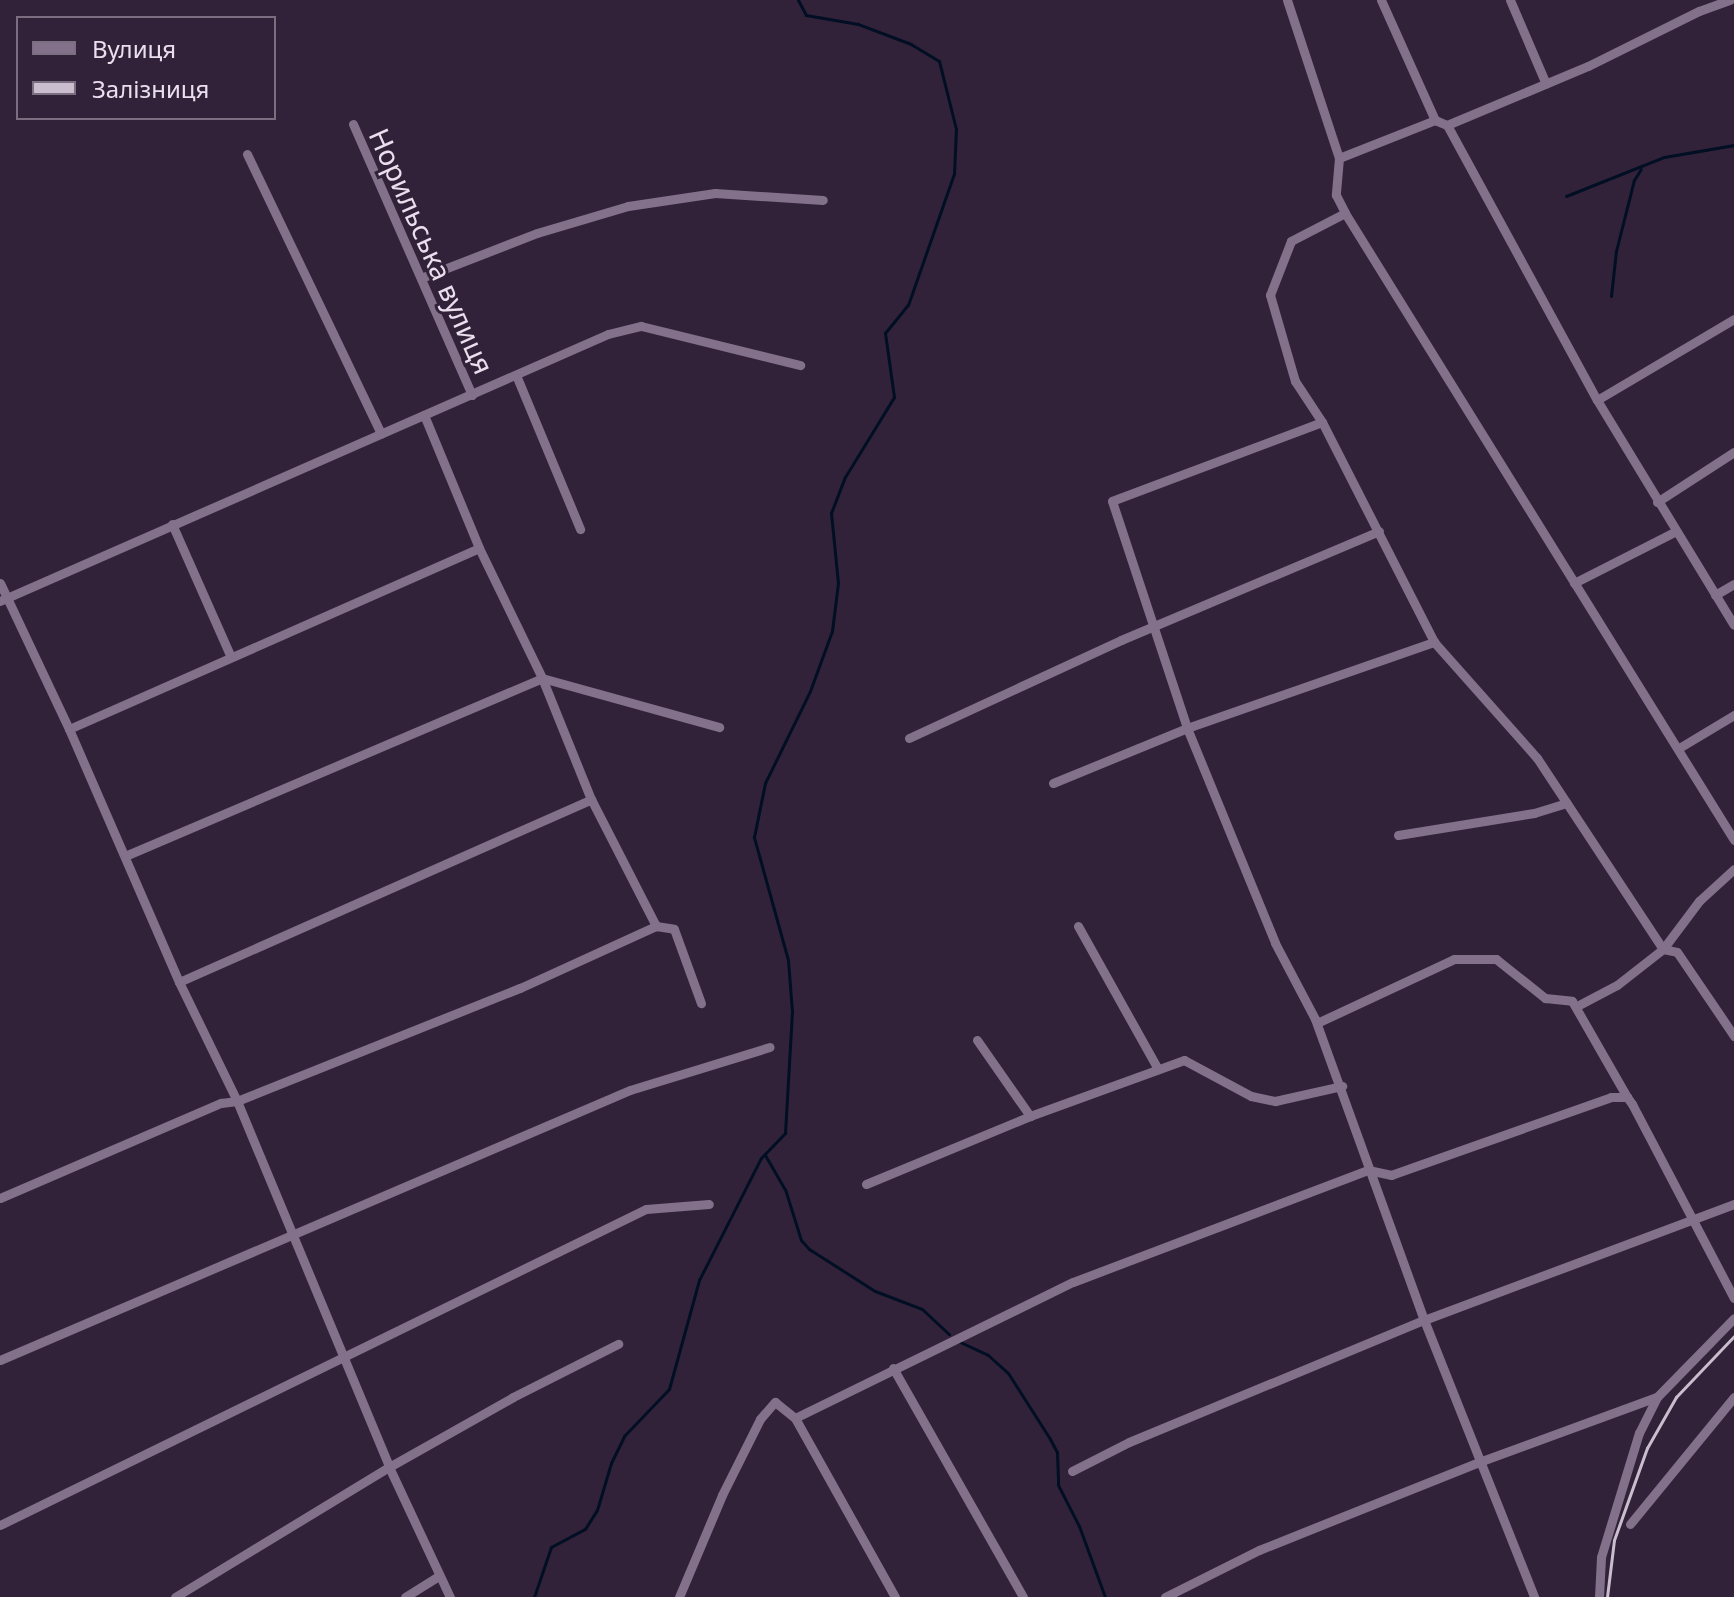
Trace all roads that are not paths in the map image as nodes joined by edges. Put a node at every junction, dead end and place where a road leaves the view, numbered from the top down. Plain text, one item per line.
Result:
1 (1287, 0) edge
2 (1381, 0) edge
3 (1510, 0) edge
4 (1730, 0) edge
5 (1546, 84) junction
6 (1435, 120) junction
7 (353, 124) dead end
8 (1447, 125) junction
9 (247, 154) dead end
10 (1339, 158) junction
11 (823, 200) dead end
12 (1345, 213) junction
13 (421, 278) junction
14 (1734, 319) edge
15 (800, 365) dead end
16 (516, 375) junction
17 (472, 395) junction
18 (1597, 400) junction
19 (424, 415) junction
20 (1322, 422) junction
21 (381, 434) junction
22 (1734, 452) edge
23 (1657, 502) junction
24 (172, 524) junction
25 (580, 529) dead end
26 (1379, 531) junction
27 (1674, 532) junction
28 (479, 548) junction
29 (0, 583) edge
30 (1574, 583) junction
31 (1734, 584) edge
32 (1715, 595) junction
33 (4, 600) edge
34 (1734, 625) edge
35 (1154, 626) junction
36 (1434, 642) junction
37 (231, 657) junction
38 (542, 678) junction
39 (1734, 715) edge
40 (719, 727) dead end
41 (1187, 728) junction
42 (69, 729) junction
43 (909, 738) dead end
44 (1679, 748) junction
45 (1053, 783) dead end
46 (591, 799) junction
47 (1567, 803) junction
48 (1398, 835) dead end
49 (1734, 840) edge
50 (125, 856) junction
51 (1734, 869) edge
52 (656, 926) junction
53 (1078, 926) dead end
54 (1663, 949) junction
55 (179, 982) junction
56 (701, 1003) dead end
57 (1577, 1006) junction
58 (1317, 1023) junction
59 (1734, 1036) edge
60 (977, 1040) dead end
61 (770, 1047) dead end
62 (1158, 1069) junction
63 (1342, 1086) junction
64 (1627, 1097) junction
65 (237, 1101) junction
66 (1030, 1116) junction
67 (1368, 1170) junction
68 (866, 1184) dead end
69 (0, 1198) edge
70 (709, 1204) dead end
71 (1734, 1204) edge
72 (1692, 1221) junction
73 (291, 1232) junction
74 (1734, 1298) edge
75 (1734, 1318) edge
76 (1424, 1320) junction
77 (618, 1344) dead end
78 (343, 1358) junction
79 (0, 1360) edge
80 (893, 1368) junction
81 (1657, 1397) junction
82 (1734, 1397) edge
83 (795, 1418) junction
84 (1479, 1462) junction
85 (389, 1467) junction
86 (1072, 1471) dead end
87 (1630, 1524) dead end
88 (0, 1525) edge
89 (438, 1576) junction
90 (1530, 1596) edge
91 (175, 1597) edge
92 (405, 1597) edge
93 (450, 1597) edge
94 (679, 1597) edge
95 (895, 1597) edge
96 (1023, 1597) edge
97 (1165, 1597) edge
98 (1599, 1597) edge

1 - 10 street
2 - 6 street
3 - 5 street
4 - 5 street
5 - 8 street
6 - 8 street
6 - 10 street
7 - 13 street, Норильська вулиця
8 - 18 street
9 - 21 street
10 - 12 street
11 - 13 street
12 - 20 street
12 - 30 street
13 - 17 street, Норильська вулиця
14 - 18 street
15 - 16 street
16 - 17 street
16 - 25 street
17 - 19 street
18 - 23 street
19 - 21 street
19 - 28 street
20 - 26 street
20 - 35 street
21 - 24 street
22 - 23 street
23 - 27 street
24 - 33 street
24 - 37 street
26 - 35 street
26 - 36 street
27 - 30 street
27 - 32 street
28 - 37 street
28 - 38 street
29 - 33 street
30 - 44 street
31 - 32 street
32 - 34 street
33 - 42 street
35 - 41 street
35 - 43 street
36 - 41 street
36 - 47 street
37 - 42 street
38 - 40 street
38 - 46 street
38 - 50 street
39 - 44 street
41 - 45 street
41 - 58 street
42 - 50 street
44 - 49 street
46 - 52 street
46 - 55 street
47 - 48 street
47 - 54 street
50 - 55 street
51 - 54 street
52 - 56 street
52 - 65 street
53 - 62 street
54 - 57 street
54 - 59 street
55 - 65 street
57 - 58 street
57 - 64 street
58 - 63 street
60 - 66 street
61 - 73 street
62 - 63 street
62 - 66 street
63 - 67 street
64 - 67 street
64 - 72 street
65 - 69 street
65 - 73 street
66 - 68 street
67 - 76 street
67 - 80 street
70 - 78 street
71 - 72 street
72 - 74 street
72 - 76 street
73 - 78 street
73 - 79 street
75 - 81 street
76 - 84 street
76 - 86 street
77 - 85 street
78 - 85 street
78 - 88 street
80 - 83 street
80 - 96 street
81 - 84 street
81 - 98 street
82 - 87 street
83 - 94 street
83 - 95 street
84 - 90 street
84 - 97 street
85 - 89 street
85 - 91 street
89 - 92 street
89 - 93 street

